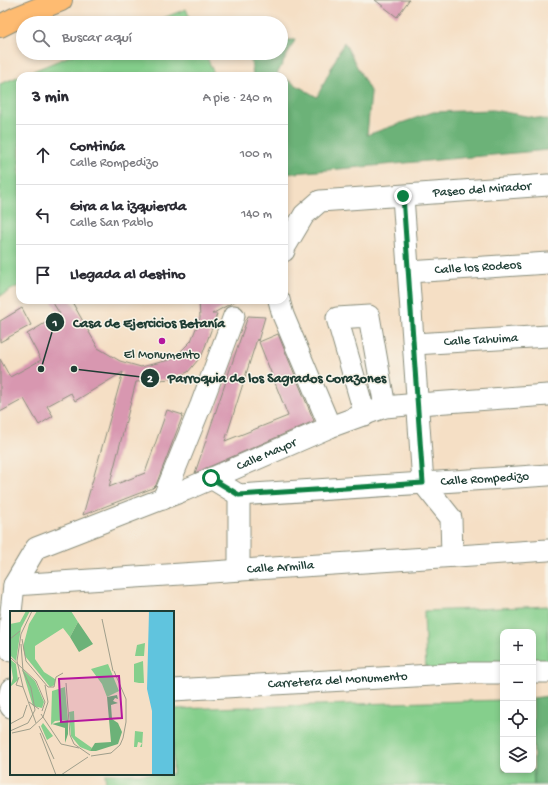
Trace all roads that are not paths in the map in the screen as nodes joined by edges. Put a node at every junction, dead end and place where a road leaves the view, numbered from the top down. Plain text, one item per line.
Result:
1 (61, 0) edge
2 (20, 16) edge
3 (16, 18) edge
4 (5, 22) edge
5 (548, 186) edge
6 (403, 196) junction
7 (288, 242) edge
8 (548, 263) edge
9 (409, 272) junction
10 (280, 304) edge
11 (234, 316) dead end
12 (548, 336) edge
13 (414, 344) junction
14 (548, 395) edge
15 (418, 404) junction
16 (385, 407) junction
17 (365, 415) junction
18 (330, 427) junction
19 (548, 475) edge
20 (211, 478) junction
21 (423, 483) junction
22 (239, 495) junction
23 (163, 499) junction
24 (548, 550) edge
25 (452, 556) junction
26 (239, 570) junction
27 (14, 585) junction
28 (11, 611) edge
29 (10, 629) edge
30 (10, 646) edge
31 (500, 672) edge
32 (536, 672) edge
33 (548, 672) edge
34 (174, 690) edge
35 (9, 698) edge
36 (0, 710) edge

1 - 2 main road
3 - 4 main road
5 - 6 street, Paseo del Mirador
6 - 7 street, Paseo del Mirador
6 - 9 street
8 - 9 street, Calle los Rodeos
9 - 13 street
10 - 18 street
11 - 23 street
12 - 13 street, Calle Tahuima
13 - 15 street
14 - 15 street, Calle Mayor
15 - 16 street, Calle Mayor
15 - 21 street
16 - 17 street, Calle Mayor
16 - 17 street
17 - 18 street, Calle Mayor
18 - 20 street, Calle Mayor
19 - 21 street, Calle Rompedizo
20 - 22 street
20 - 23 street, Calle Mayor
21 - 22 street, Calle Rompedizo
21 - 25 street
22 - 26 street
23 - 27 street, Calle Mayor
24 - 25 street, Calle Armilla
25 - 26 street, Calle Armilla
26 - 27 street, Calle Armilla
27 - 28 street
29 - 30 street
31 - 34 street, Carretera del Monumento
32 - 33 street
35 - 36 street

